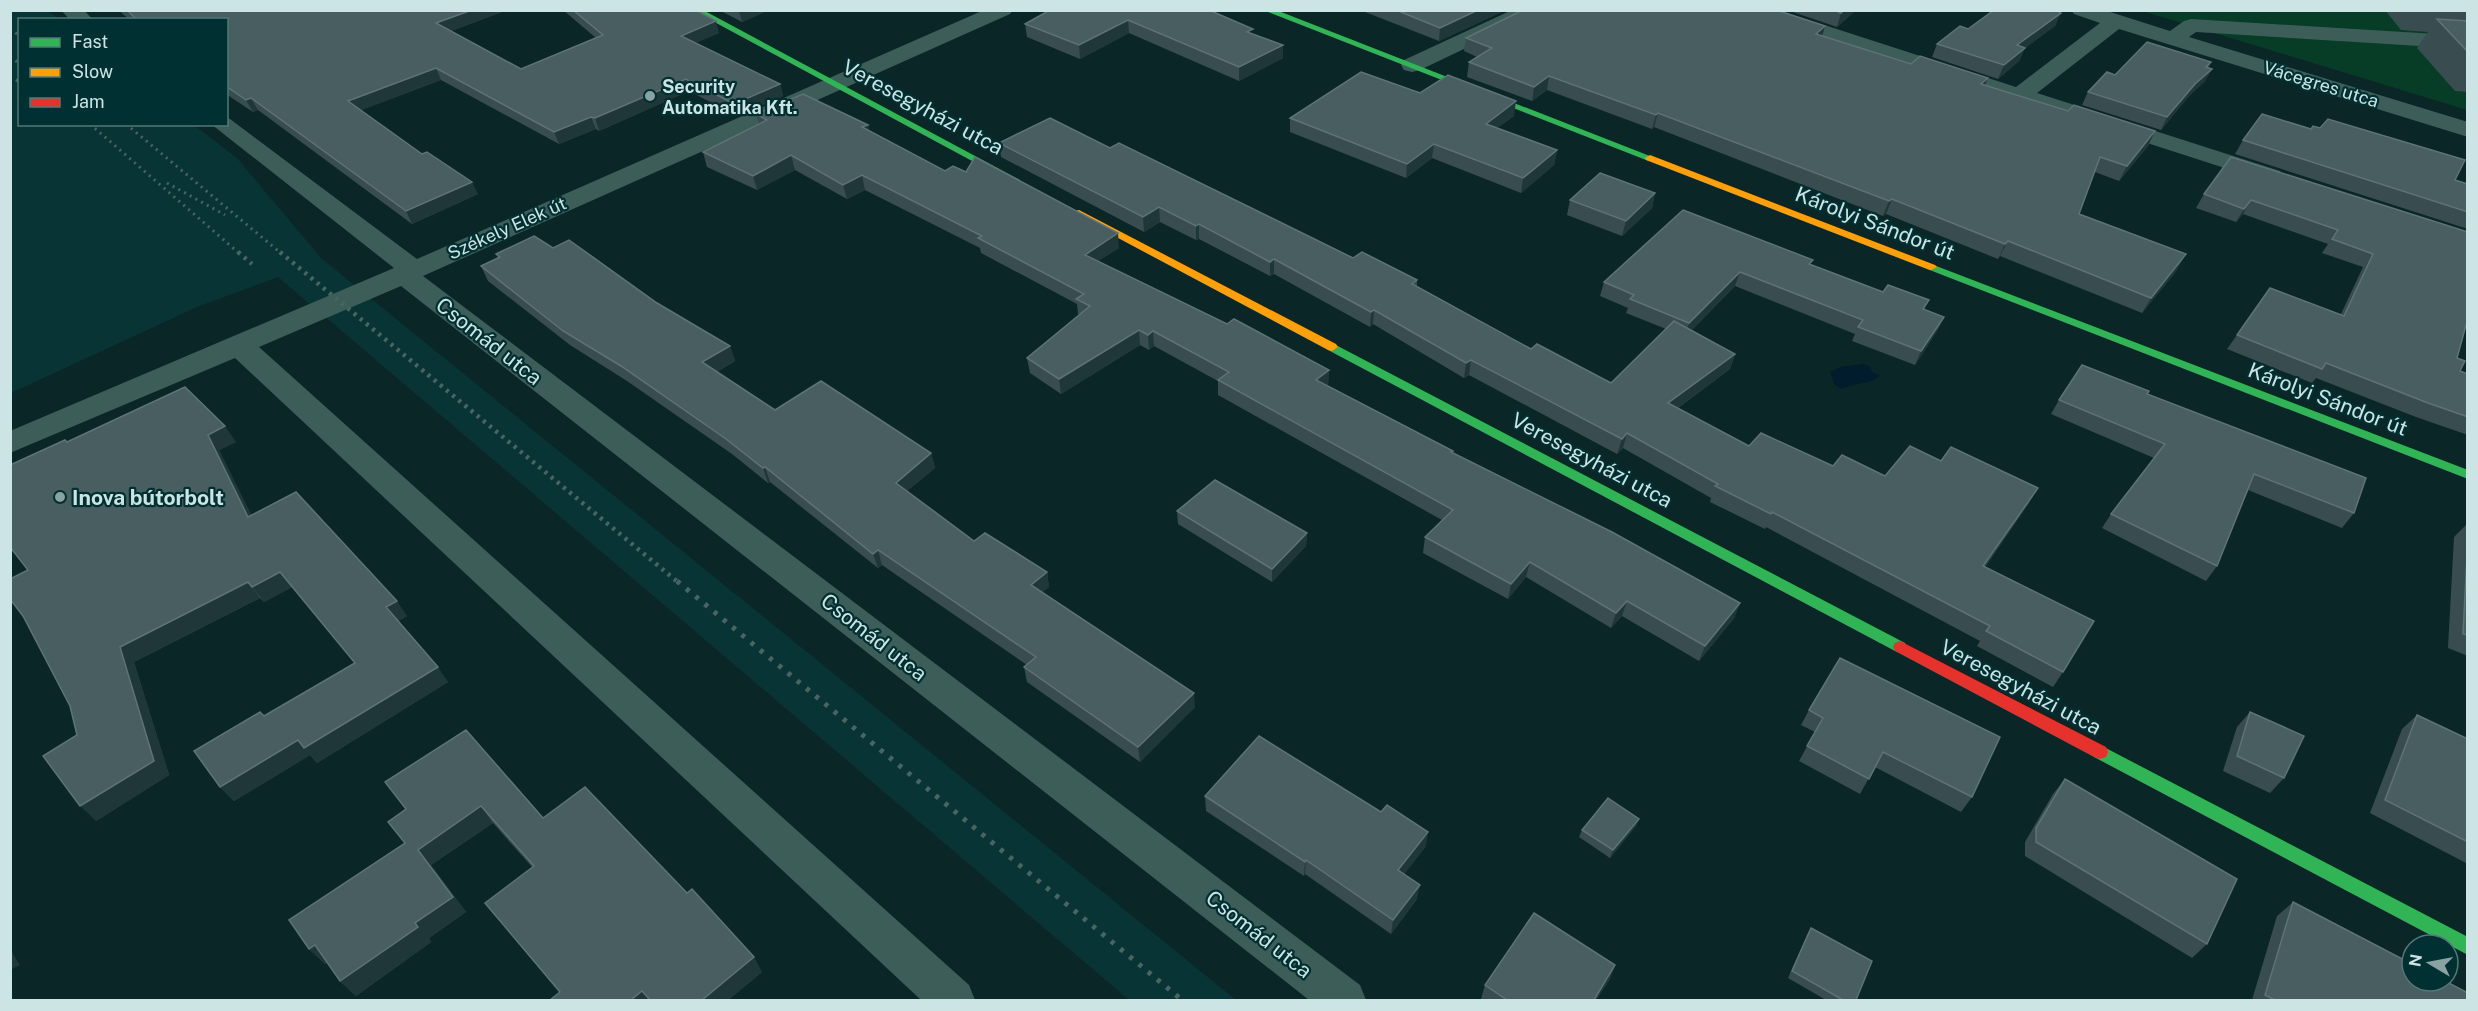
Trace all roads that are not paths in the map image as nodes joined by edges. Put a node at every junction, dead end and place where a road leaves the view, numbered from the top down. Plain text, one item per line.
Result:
1 (696, 10) edge
2 (1003, 10) edge
3 (1267, 10) edge
4 (1530, 10) edge
5 (1755, 10) edge
6 (2081, 10) edge
7 (2116, 21) junction
8 (2174, 39) junction
9 (2468, 43) edge
10 (1412, 65) junction
11 (834, 84) junction
12 (2019, 95) junction
13 (225, 126) edge
14 (2468, 130) edge
15 (2288, 181) edge
16 (1025, 185) edge
17 (1067, 207) edge
18 (408, 272) junction
19 (239, 345) junction
20 (10, 442) edge
21 (2468, 475) edge
22 (2468, 947) edge
23 (953, 1000) edge
24 (1344, 1000) edge

1 - 11 street, Veresegyházi utca
2 - 11 street, Székely Elek út
3 - 10 street, Károlyi Sándor út
4 - 10 street
5 - 12 street
6 - 7 street, Vácegres utca
7 - 8 street, Vácegres utca
7 - 12 street
8 - 9 street, Vácegres utca
8 - 14 street, Vácegres utca
10 - 21 street, Károlyi Sándor út
11 - 16 street, Veresegyházi utca
11 - 18 street, Székely Elek út
12 - 15 street
13 - 18 street, Csomád utca
17 - 22 street, Veresegyházi utca
18 - 19 street, Székely Elek út
18 - 24 street, Csomád utca
19 - 20 street, Székely Elek út
19 - 23 street

